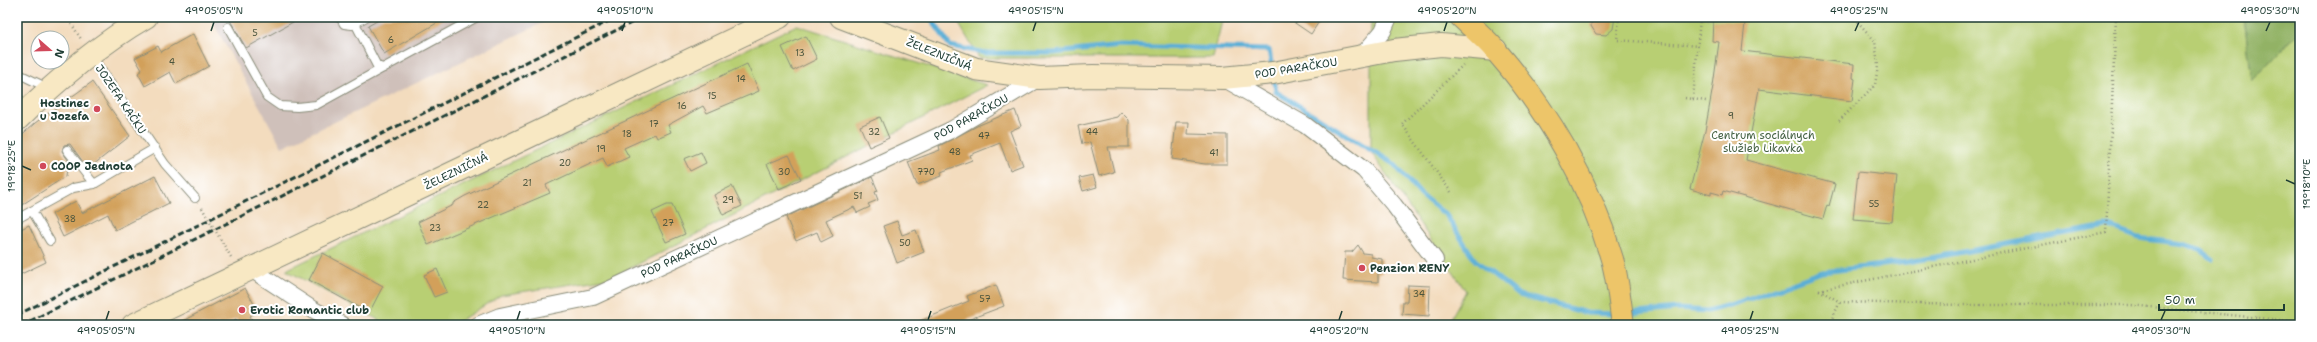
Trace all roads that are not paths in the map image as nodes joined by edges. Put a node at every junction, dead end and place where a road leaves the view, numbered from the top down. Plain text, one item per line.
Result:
1 (146, 17) edge
2 (340, 17) edge
3 (366, 17) edge
4 (476, 17) edge
5 (780, 17) edge
6 (841, 17) edge
7 (1389, 17) edge
8 (1461, 17) edge
9 (355, 23) junction
10 (882, 24) edge
11 (228, 27) dead end
12 (1496, 50) junction
13 (90, 54) junction
14 (1360, 58) junction
15 (383, 68) junction
16 (17, 73) edge
17 (1039, 78) junction
18 (1223, 78) junction
19 (48, 89) junction
20 (17, 120) edge
21 (155, 148) junction
22 (68, 150) dead end
23 (94, 184) junction
24 (195, 198) road end
25 (32, 211) junction
26 (17, 219) edge
27 (50, 241) dead end
28 (1435, 260) dead end
29 (246, 271) junction
30 (133, 325) edge
31 (342, 325) edge
32 (478, 325) edge
33 (1622, 325) edge

1 - 13 street, JOZEFA KAČKU
2 - 9 lane
3 - 9 lane
4 - 15 lane
5 - 29 street, ŽELEZNIČNÁ
6 - 10 street, ŽELEZNIČNÁ
7 - 14 street
8 - 12 main road
9 - 15 lane
10 - 17 street, ŽELEZNIČNÁ
11 - 15 lane
12 - 14 street, POD PARAČKOU
12 - 33 main road
13 - 19 street
13 - 21 lane, JOZEFA KAČKU
14 - 18 street, POD PARAČKOU
16 - 19 lane
17 - 18 street, POD PARAČKOU
17 - 32 street, POD PARAČKOU
18 - 28 street
19 - 20 street
21 - 23 lane
21 - 24 lane, JOZEFA KAČKU
22 - 23 lane
23 - 25 lane
25 - 26 lane
25 - 27 lane
29 - 30 street, ŽELEZNIČNÁ
29 - 31 street

